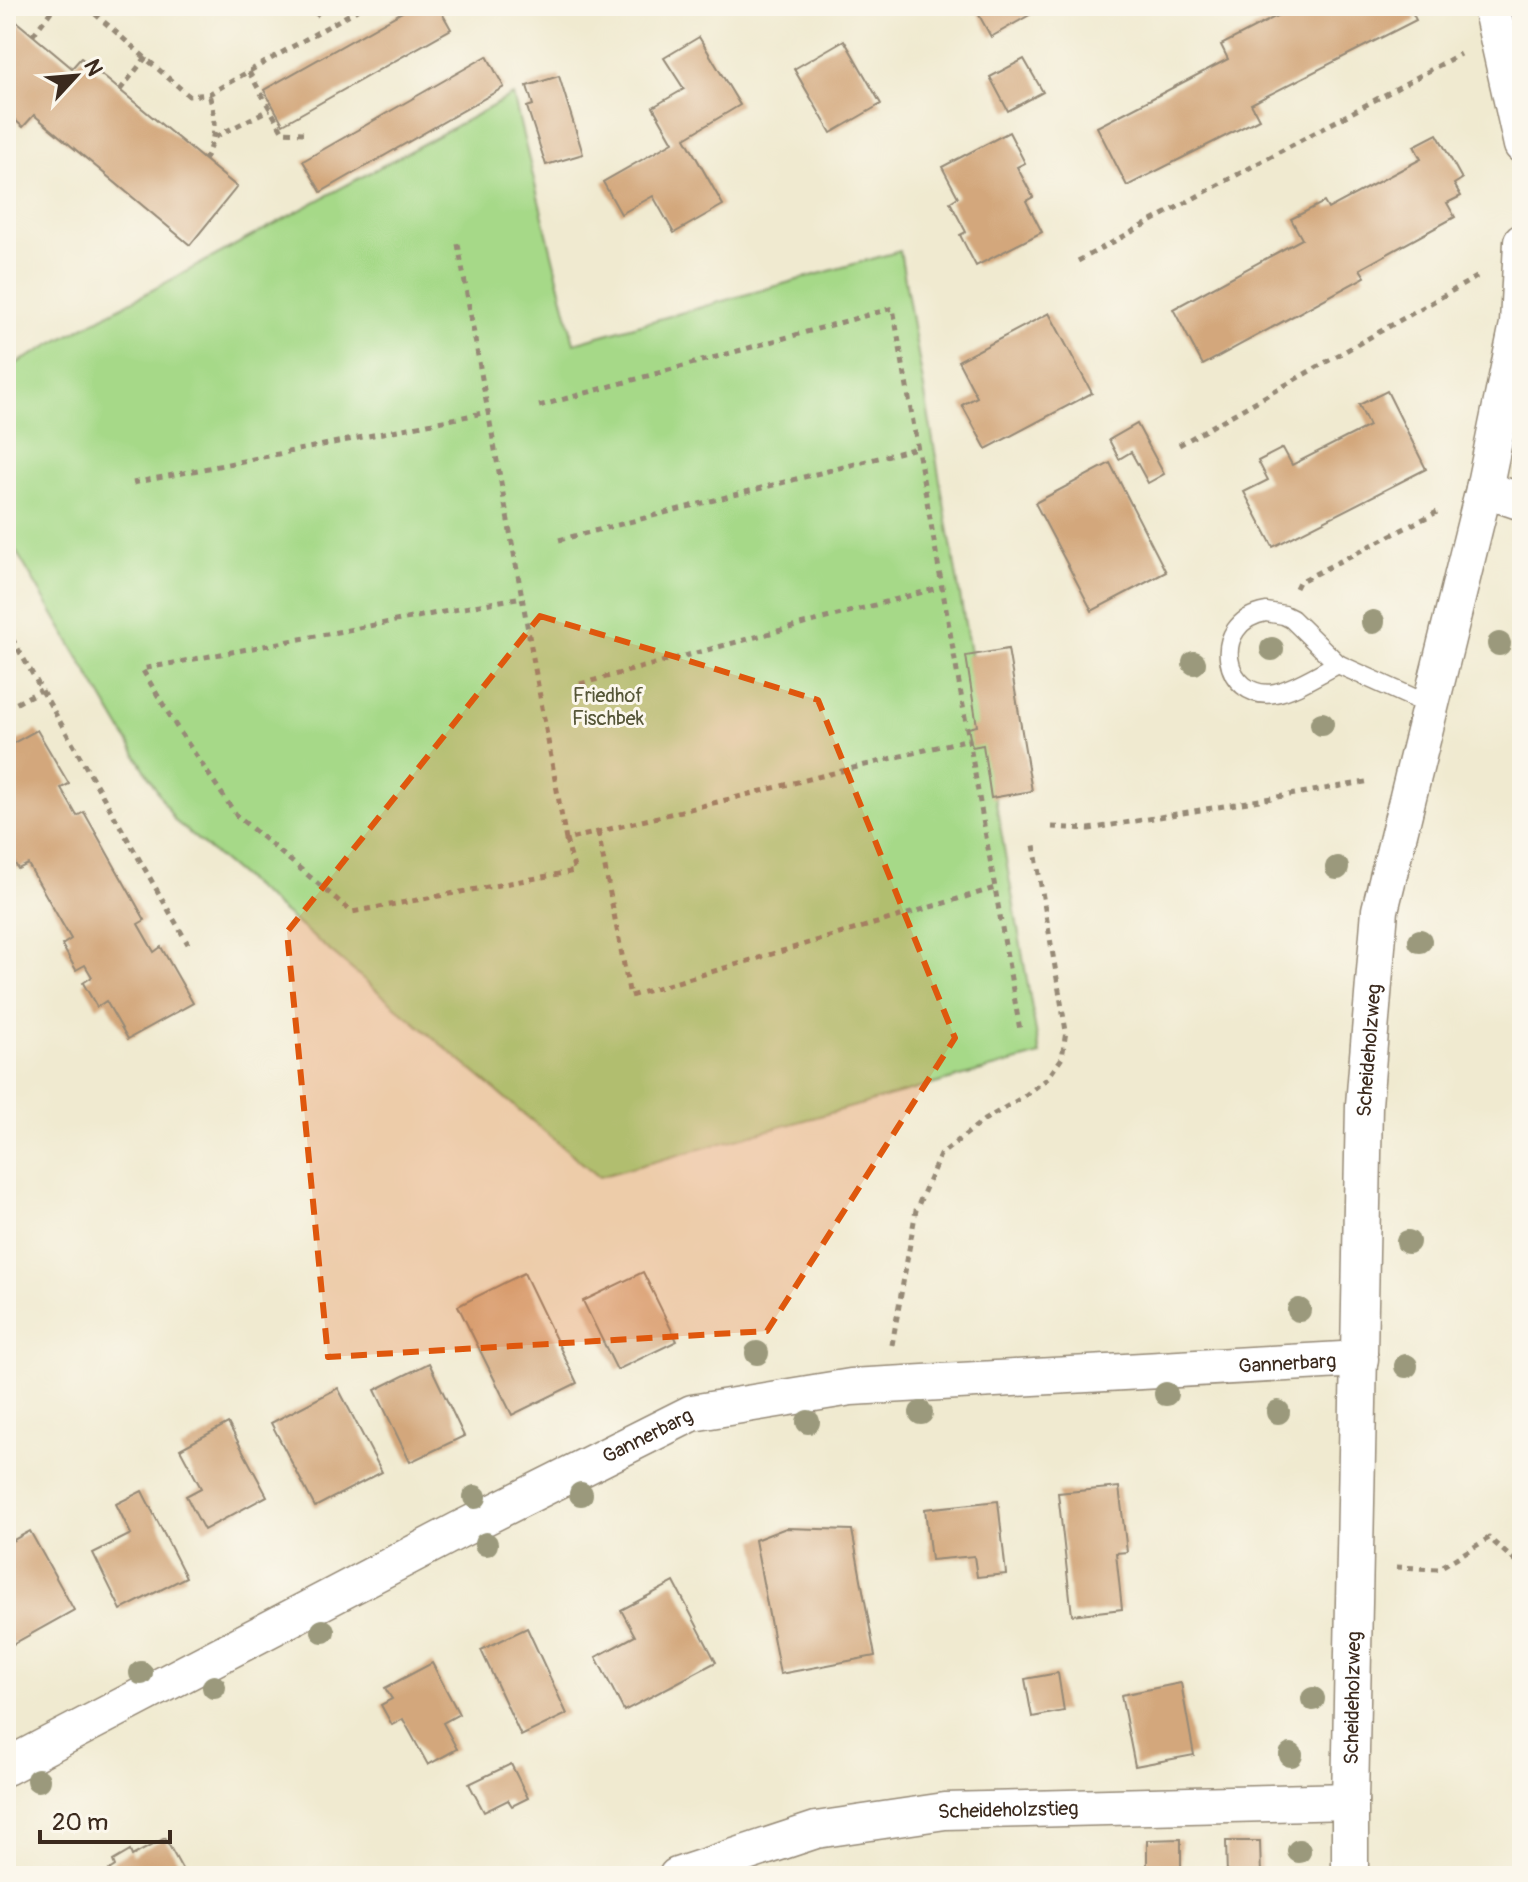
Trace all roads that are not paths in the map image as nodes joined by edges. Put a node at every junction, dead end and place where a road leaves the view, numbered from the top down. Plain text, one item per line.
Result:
1 (1494, 20) edge
2 (1522, 145) edge
3 (1522, 242) edge
4 (1522, 252) edge
5 (1484, 489) junction
6 (1522, 502) edge
7 (1338, 664) junction
8 (1429, 705) junction
9 (1360, 1359) junction
10 (6, 1767) edge
11 (1350, 1801) junction
12 (677, 1876) edge
13 (1350, 1876) edge

1 - 2 street
3 - 4 street, Scheideholzweg
4 - 5 street, Scheideholzweg
5 - 6 street
5 - 8 street, Scheideholzweg
7 - 7 lane
7 - 8 lane
8 - 9 street, Scheideholzweg
9 - 10 street, Gannerbarg
9 - 11 street, Scheideholzweg
11 - 12 street, Scheideholzstieg
11 - 13 street, Scheideholzweg

